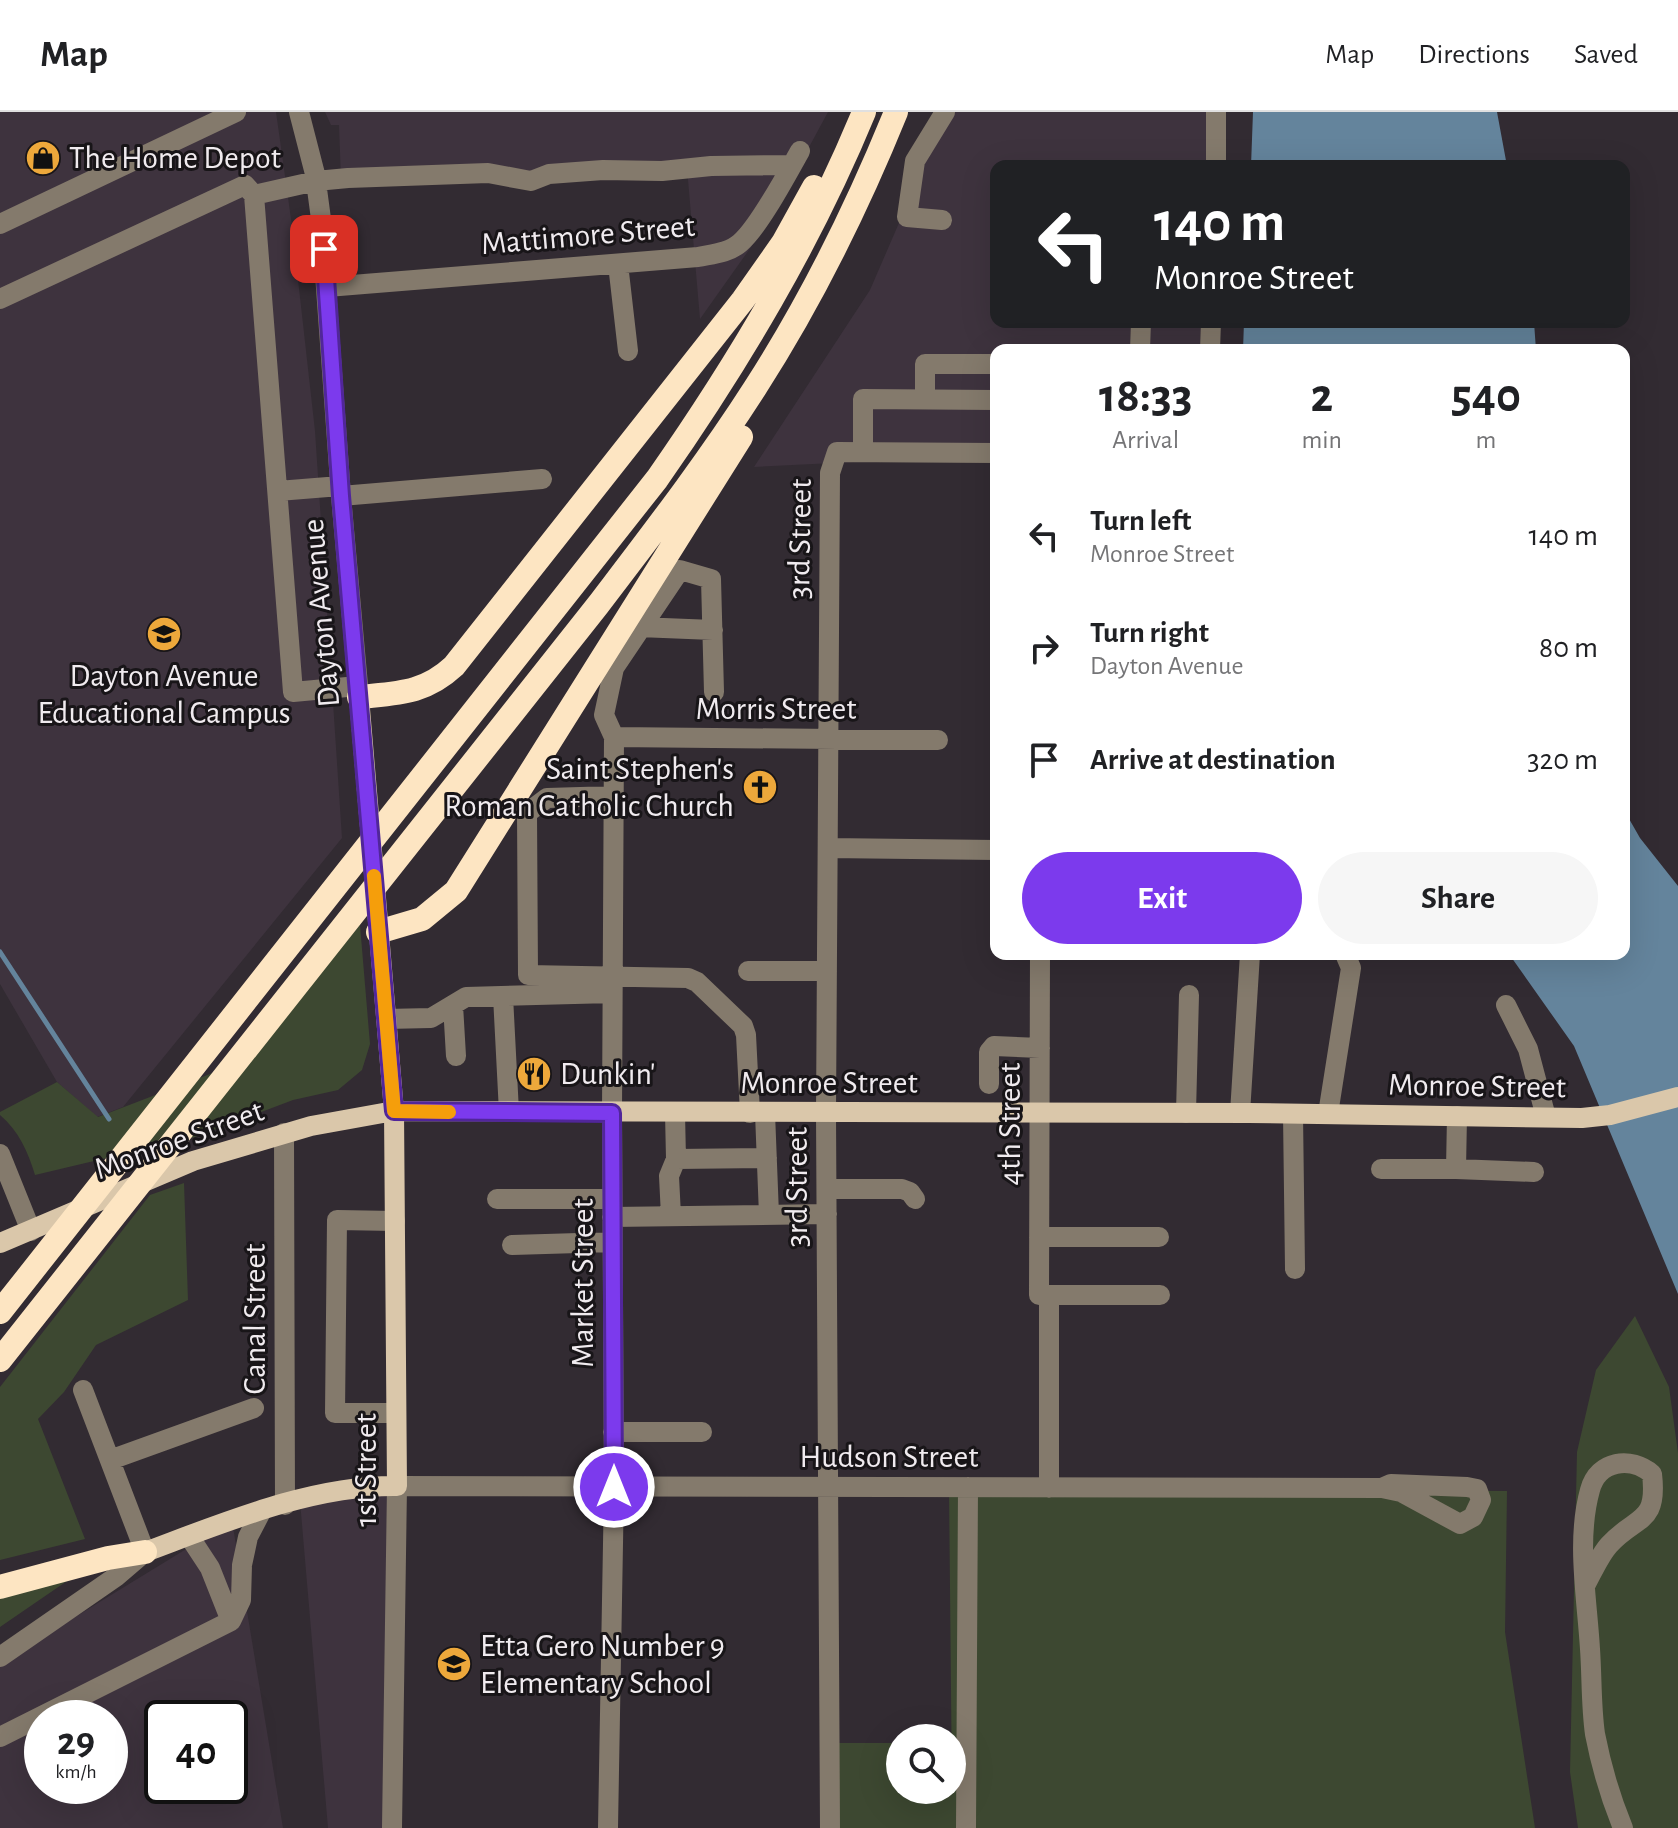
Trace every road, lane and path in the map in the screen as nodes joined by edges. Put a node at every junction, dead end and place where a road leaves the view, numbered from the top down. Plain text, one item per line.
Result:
1 (236, 112) edge
2 (299, 112) edge
3 (848, 112) edge
4 (864, 112) edge
5 (896, 112) edge
6 (945, 112) edge
7 (1216, 112) edge
8 (880, 151) junction
9 (1216, 160) edge
10 (316, 181) junction
11 (254, 195) junction
12 (942, 220) dead end
13 (0, 224) edge
14 (618, 264) junction
15 (327, 287) junction
16 (0, 299) edge
17 (628, 351) dead end
18 (990, 364) edge
19 (925, 399) junction
20 (990, 400) edge
21 (863, 452) junction
22 (990, 453) edge
23 (542, 479) dead end
24 (278, 491) junction
25 (341, 491) junction
26 (639, 627) junction
27 (713, 630) junction
28 (358, 691) junction
29 (714, 692) dead end
30 (614, 737) junction
31 (828, 739) junction
32 (938, 740) dead end
33 (614, 796) junction
34 (828, 848) junction
35 (990, 850) edge
36 (378, 932) junction
37 (1040, 960) edge
38 (1250, 960) edge
39 (1348, 960) edge
40 (748, 971) dead end
41 (827, 971) junction
42 (612, 985) junction
43 (1189, 995) dead end
44 (503, 996) junction
45 (453, 1005) junction
46 (1506, 1005) dead end
47 (386, 1019) junction
48 (1040, 1048) junction
49 (456, 1056) dead end
50 (989, 1084) dead end
51 (1678, 1097) edge
52 (394, 1111) junction
53 (509, 1112) junction
54 (612, 1113) junction
55 (675, 1113) junction
56 (757, 1113) junction
57 (1040, 1113) junction
58 (1186, 1113) junction
59 (1240, 1113) junction
60 (826, 1114) junction
61 (1293, 1114) junction
62 (1328, 1114) junction
63 (1457, 1116) junction
64 (1546, 1117) junction
65 (284, 1133) junction
66 (0, 1154) edge
67 (767, 1158) junction
68 (676, 1159) junction
69 (1381, 1169) dead end
70 (1456, 1169) junction
71 (1534, 1172) dead end
72 (827, 1189) junction
73 (497, 1199) dead end
74 (915, 1199) dead end
75 (612, 1208) junction
76 (827, 1214) junction
77 (769, 1215) junction
78 (671, 1216) junction
79 (395, 1221) junction
80 (31, 1231) junction
81 (1039, 1237) junction
82 (1159, 1237) dead end
83 (612, 1242) junction
84 (0, 1243) edge
85 (512, 1245) dead end
86 (1295, 1269) dead end
87 (1044, 1295) junction
88 (1160, 1295) dead end
89 (0, 1312) edge
90 (0, 1360) edge
91 (83, 1390) dead end
92 (254, 1408) dead end
93 (396, 1413) junction
94 (613, 1432) junction
95 (702, 1432) dead end
96 (110, 1460) junction
97 (397, 1486) junction
98 (614, 1487) junction
99 (828, 1487) junction
100 (968, 1487) junction
101 (1049, 1488) junction
102 (1382, 1488) dead end
103 (285, 1505) junction
104 (261, 1512) junction
105 (189, 1536) junction
106 (145, 1552) junction
107 (1586, 1584) junction
108 (0, 1587) edge
109 (231, 1621) junction
110 (0, 1657) edge
111 (0, 1737) edge
112 (392, 1828) edge
113 (608, 1828) edge
114 (830, 1828) edge
115 (966, 1828) edge
116 (1623, 1828) edge

1 - 13 street
2 - 10 street, Dayton Avenue
3 - 28 highway
4 - 89 highway
5 - 8 highway
6 - 12 street
7 - 9 street
8 - 36 highway
8 - 90 highway
10 - 11 street
10 - 14 street, Mattimore Street
10 - 15 street, Dayton Avenue
11 - 16 street
11 - 24 street
14 - 15 street, Mattimore Street
14 - 17 street
15 - 25 street, Dayton Avenue
18 - 19 street
19 - 20 street
19 - 21 street
21 - 22 street
21 - 31 street, 3rd Street
23 - 25 street
24 - 25 street
24 - 28 street
25 - 28 street, Dayton Avenue
26 - 27 street
26 - 27 street, Market Street
26 - 30 street, Market Street
27 - 29 street
28 - 36 main road, Dayton Avenue
30 - 31 street, Morris Street
30 - 33 street, Market Street
31 - 32 street, Morris Street
31 - 34 street, 3rd Street
33 - 42 street, Market Street
33 - 42 street
34 - 35 street
34 - 41 street, 3rd Street
36 - 47 main road, Dayton Avenue
37 - 48 street, 4th Street
38 - 59 street
39 - 62 street
40 - 41 street
41 - 60 street, 3rd Street
42 - 44 street
42 - 54 street, Market Street
42 - 56 street
43 - 58 street
44 - 45 street
44 - 53 street
45 - 47 street
45 - 49 street
46 - 64 street
47 - 52 main road, Dayton Avenue
48 - 50 street
48 - 57 street, 4th Street
51 - 64 main road, Monroe Street
52 - 53 main road, Monroe Street
52 - 65 main road, Monroe Street
52 - 79 main road, 1st Street
53 - 54 main road, Monroe Street
54 - 55 main road, Monroe Street
54 - 75 street, Market Street
55 - 56 main road, Monroe Street
55 - 68 street
56 - 60 main road, Monroe Street
56 - 67 street
57 - 58 main road, Monroe Street
57 - 60 main road, Monroe Street
57 - 81 street, 4th Street
58 - 59 main road, Monroe Street
59 - 61 main road, Monroe Street
60 - 72 street, 3rd Street
61 - 62 main road, Monroe Street
61 - 86 street
62 - 63 main road, Monroe Street
63 - 64 main road, Monroe Street
63 - 70 street
65 - 80 main road, Monroe Street
65 - 103 street, Canal Street
66 - 80 street
67 - 68 street
67 - 77 street
68 - 78 street
69 - 70 street
70 - 71 street
72 - 74 street
72 - 76 street, 3rd Street
73 - 75 street
75 - 78 street
75 - 83 street, Market Street
76 - 77 street
76 - 99 street, 3rd Street
77 - 78 street
79 - 93 main road, 1st Street
79 - 93 street
80 - 84 main road, Monroe Street
81 - 82 street
81 - 87 street, 4th Street
83 - 85 street
83 - 94 street, Market Street
87 - 88 street
87 - 101 street, 4th Street
91 - 96 street
92 - 96 street
93 - 97 main road, 1st Street
94 - 95 street
94 - 98 street, Market Street
96 - 106 street
97 - 98 street, Hudson Street
97 - 103 main road
97 - 112 street, 1st Street
98 - 99 street, Hudson Street
98 - 113 street, Market Street
99 - 100 street, Hudson Street
99 - 114 street, 3rd Street
100 - 101 street, Hudson Street
100 - 115 street
101 - 102 street, Hudson Street
103 - 104 main road
104 - 105 main road
104 - 109 street
105 - 106 main road
105 - 109 street
106 - 108 highway
106 - 110 street
107 - 107 street
107 - 116 street
109 - 111 street

